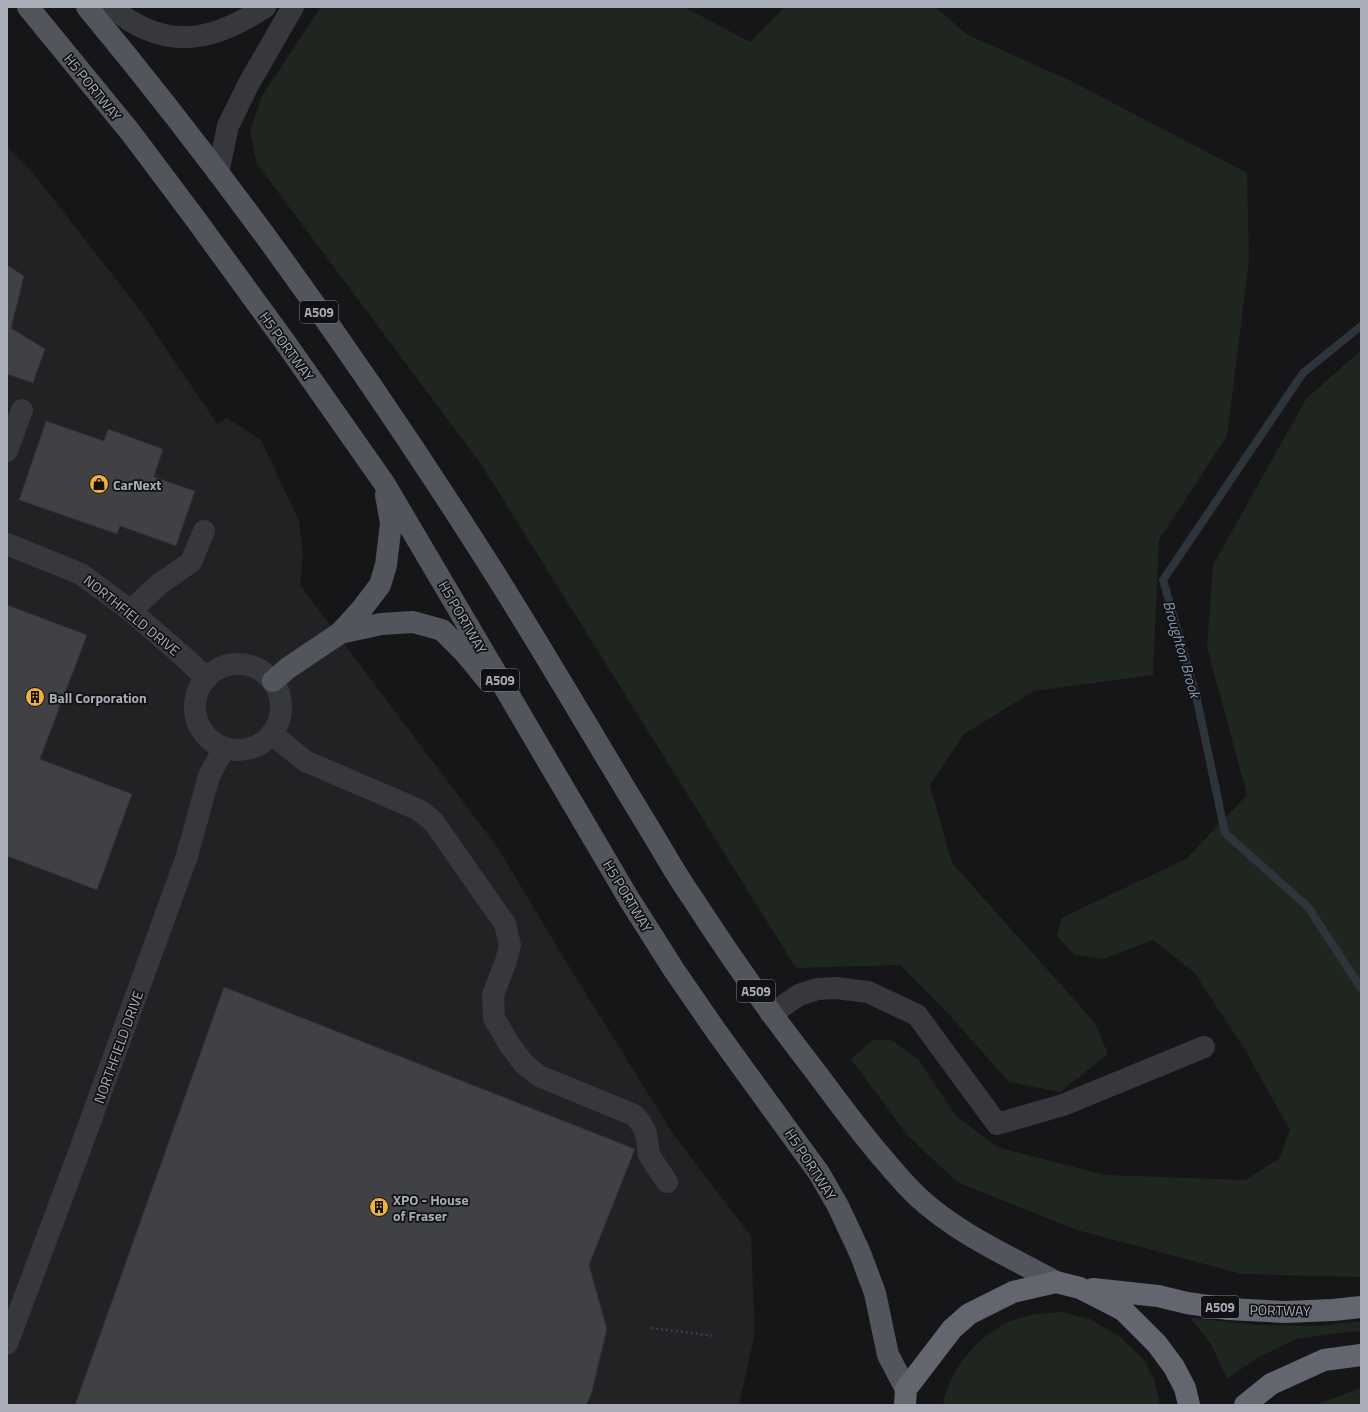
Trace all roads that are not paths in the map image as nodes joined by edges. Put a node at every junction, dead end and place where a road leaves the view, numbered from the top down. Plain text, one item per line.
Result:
1 (28, 7) edge
2 (87, 7) edge
3 (112, 7) edge
4 (265, 7) edge
5 (293, 7) edge
6 (218, 173) junction
7 (22, 410) dead end
8 (7, 451) edge
9 (384, 483) junction
10 (204, 531) dead end
11 (7, 544) edge
12 (131, 611) junction
13 (340, 633) junction
14 (206, 678) junction
15 (273, 681) junction
16 (530, 731) junction
17 (272, 734) junction
18 (224, 748) junction
19 (771, 1014) junction
20 (1204, 1047) dead end
21 (667, 1182) dead end
22 (1056, 1282) junction
23 (1080, 1288) junction
24 (1361, 1307) edge
25 (7, 1344) edge
26 (1361, 1355) edge
27 (906, 1397) edge
28 (1189, 1405) edge
29 (1245, 1405) edge

1 - 9 main road, H5 PORTWAY / A509
2 - 6 main road, A509
3 - 4 street
5 - 6 street
6 - 19 main road, A509
7 - 8 street
9 - 13 main road, A509
9 - 16 main road, H5 PORTWAY / A509
10 - 12 street
11 - 12 street, NORTHFIELD DRIVE
12 - 14 street, NORTHFIELD DRIVE
13 - 15 main road
13 - 16 main road, A509
14 - 15 street
14 - 18 street
15 - 17 street
16 - 27 main road, H5 PORTWAY / A509
17 - 18 street
17 - 21 street
18 - 25 street, NORTHFIELD DRIVE
19 - 20 street
19 - 22 main road, A509
22 - 23 highway, A509
22 - 27 highway, A509
23 - 24 highway, PORTWAY / A509
23 - 28 highway, A509
26 - 29 highway

